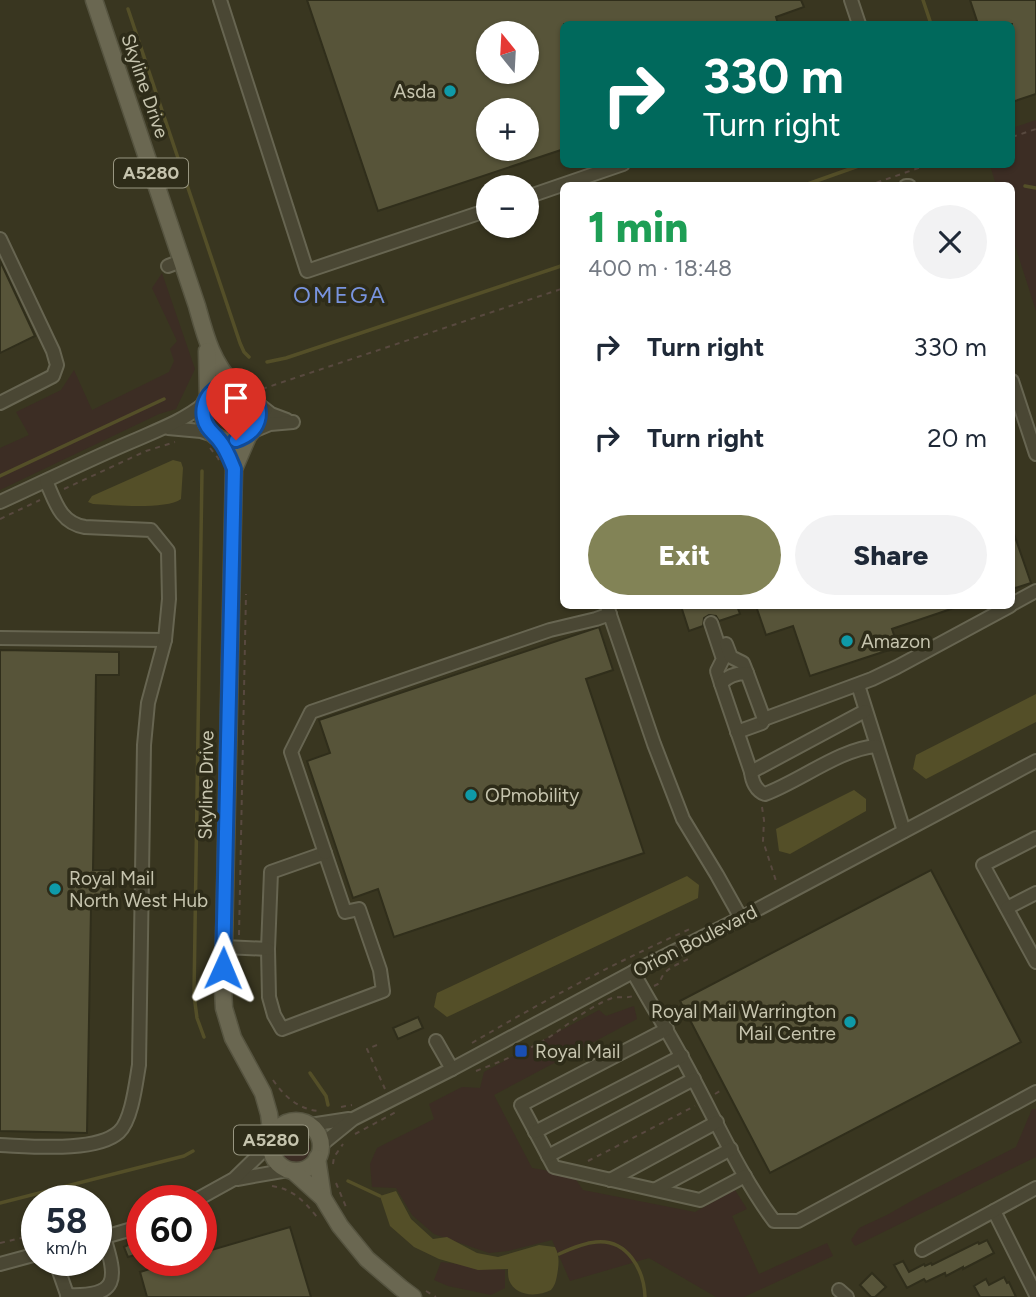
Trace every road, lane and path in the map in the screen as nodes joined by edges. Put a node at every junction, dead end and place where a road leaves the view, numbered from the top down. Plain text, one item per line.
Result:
1 (220, 0) edge
2 (851, 0) edge
3 (94, 2) edge
4 (858, 21) edge
5 (1036, 129) edge
6 (1015, 136) edge
7 (611, 168) edge
8 (919, 168) edge
9 (571, 182) edge
10 (878, 182) edge
11 (560, 186) edge
12 (539, 193) edge
13 (476, 214) edge
14 (0, 239) edge
15 (560, 289) edge
16 (207, 341) junction
17 (234, 385) junction
18 (1015, 390) edge
19 (259, 396) junction
20 (206, 400) junction
21 (0, 403) edge
22 (164, 428) junction
23 (250, 433) junction
24 (216, 436) junction
25 (180, 441) dead end
26 (1036, 454) edge
27 (234, 469) junction
28 (46, 481) junction
29 (75, 483) dead end
30 (0, 502) edge
31 (28, 506) dead end
32 (0, 519) edge
33 (246, 587) dead end
34 (1036, 590) edge
35 (1015, 603) edge
36 (1004, 609) edge
37 (608, 610) edge
38 (0, 638) edge
39 (165, 640) junction
40 (747, 673) junction
41 (721, 684) junction
42 (858, 685) junction
43 (865, 711) junction
44 (764, 719) junction
45 (737, 732) junction
46 (876, 746) junction
47 (1036, 761) edge
48 (751, 772) junction
49 (760, 793) junction
50 (904, 831) junction
51 (1036, 838) edge
52 (325, 853) junction
53 (777, 885) dead end
54 (1036, 893) edge
55 (1007, 908) junction
56 (741, 918) junction
57 (699, 925) dead end
58 (239, 936) dead end
59 (224, 947) junction
60 (268, 949) junction
61 (239, 961) dead end
62 (1036, 962) edge
63 (633, 972) junction
64 (238, 983) dead end
65 (627, 998) dead end
66 (667, 1029) junction
67 (436, 1041) dead end
68 (377, 1045) dead end
69 (468, 1046) dead end
70 (682, 1056) junction
71 (452, 1069) junction
72 (470, 1073) dead end
73 (271, 1077) dead end
74 (694, 1079) junction
75 (723, 1089) dead end
76 (386, 1090) dead end
77 (1036, 1092) edge
78 (263, 1093) junction
79 (705, 1100) junction
80 (353, 1105) dead end
81 (340, 1107) dead end
82 (397, 1111) dead end
83 (308, 1119) junction
84 (353, 1119) junction
85 (717, 1122) junction
86 (535, 1132) junction
87 (351, 1137) dead end
88 (271, 1141) junction
89 (344, 1143) dead end
90 (0, 1145) edge
91 (730, 1149) junction
92 (323, 1156) junction
93 (548, 1156) junction
94 (291, 1170) junction
95 (569, 1171) junction
96 (745, 1176) junction
97 (234, 1179) junction
98 (610, 1180) junction
99 (336, 1184) dead end
100 (1036, 1188) edge
101 (217, 1189) edge
102 (656, 1189) junction
103 (323, 1198) junction
104 (347, 1210) dead end
105 (994, 1211) junction
106 (21, 1238) edge
107 (0, 1243) edge
108 (922, 1250) dead end
109 (21, 1258) edge
110 (0, 1264) edge
111 (112, 1265) edge
112 (61, 1276) edge
113 (419, 1294) edge
114 (1036, 1295) edge
115 (68, 1296) edge
116 (436, 1297) edge

1 - 13 street
2 - 4 street
3 - 16 main road, Skyline Drive / A5280
5 - 6 path
7 - 9 street
8 - 10 path
11 - 12 street
14 - 21 street
15 - 19 path
16 - 17 main road, Skyline Drive / A5280
16 - 20 main road, Skyline Drive / A5280
17 - 19 main road, A5280
17 - 20 main road
18 - 26 street
19 - 23 main road, A5280
19 - 23 street
20 - 22 street
20 - 24 main road, A5280
22 - 24 street
22 - 28 street
23 - 24 main road
23 - 27 main road, Skyline Drive / A5280
24 - 27 main road, Skyline Drive / A5280
25 - 29 path
27 - 59 main road, Skyline Drive / A5280
28 - 30 street
28 - 39 street
31 - 32 path
33 - 58 path
34 - 35 street
36 - 42 street
37 - 52 street
37 - 56 street
38 - 39 street
39 - 90 street
40 - 41 street
40 - 41 street
40 - 44 street
41 - 45 street
42 - 43 street
42 - 44 street
43 - 46 street
43 - 48 street
44 - 45 street
45 - 48 street
46 - 49 street
46 - 50 street
47 - 50 street, Orion Boulevard
48 - 49 street
49 - 53 path
50 - 56 street, Orion Boulevard
51 - 55 street
52 - 60 street
52 - 60 street
54 - 55 street
55 - 62 street
56 - 63 street, Orion Boulevard
57 - 69 path
59 - 60 street
59 - 78 main road, Skyline Drive / A5280
61 - 64 path
63 - 66 street
63 - 71 street, Orion Boulevard
65 - 72 path
66 - 70 street
66 - 86 street
67 - 71 street
68 - 76 path
70 - 74 street
70 - 86 street
71 - 84 street, Orion Boulevard
73 - 83 path
74 - 79 street
74 - 93 street
75 - 79 path
77 - 96 street
78 - 83 main road, Skyline Drive / A5280
78 - 88 main road, Skyline Drive / A5280
79 - 85 street
79 - 95 path
80 - 81 path
82 - 87 path
83 - 84 street, Orion Boulevard
83 - 88 main road, A5280
83 - 92 main road, A5280
84 - 92 street, Orion Boulevard
85 - 91 street
85 - 98 street
86 - 93 street
88 - 94 main road, A5280
88 - 97 street
89 - 92 path
91 - 96 street
91 - 102 street
92 - 94 main road, A5280
92 - 103 main road, A5280
93 - 95 street
94 - 97 street
94 - 103 main road, A5280
95 - 98 street
96 - 102 street
97 - 101 street
98 - 102 street
99 - 104 path
100 - 105 street
103 - 113 main road, A5280
105 - 108 street
105 - 114 street
106 - 107 path
109 - 110 street
111 - 115 street
112 - 115 street
113 - 116 path

